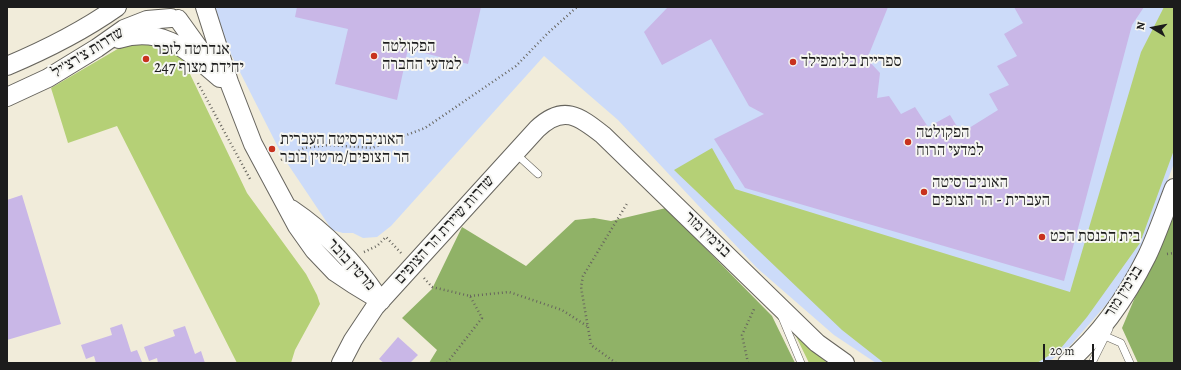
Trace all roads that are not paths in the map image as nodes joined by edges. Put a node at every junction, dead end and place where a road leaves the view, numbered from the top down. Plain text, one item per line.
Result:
1 (117, 7) edge
2 (152, 7) edge
3 (201, 7) edge
4 (205, 7) edge
5 (174, 18) junction
6 (97, 48) junction
7 (7, 66) edge
8 (220, 78) junction
9 (7, 97) edge
10 (565, 114) joint
11 (242, 118) junction
12 (515, 153) junction
13 (538, 174) dead end
14 (1174, 188) edge
15 (286, 205) junction
16 (1132, 280) junction
17 (769, 294) junction
18 (381, 301) junction
19 (1105, 336) junction
20 (341, 363) edge
21 (801, 363) edge
22 (846, 363) edge
23 (1067, 363) edge
24 (1092, 363) edge
25 (1130, 363) edge

1 - 7 street, שדרות צ'רצ'יל
2 - 5 street
3 - 5 street, שדרות צ'רצ'יל
4 - 11 street, מרטין בובר
5 - 6 street, שדרות צ'רצ'יל
5 - 8 street, מרטין בובר
6 - 8 street
6 - 9 street, שדרות צ'רצ'יל
8 - 11 street, מרטין בובר
10 - 12 street, שדרות שיירת הר הצופים
10 - 17 street, בנימין מזר
11 - 15 street, מרטין בובר
12 - 13 lane
12 - 18 street, שדרות שיירת הר הצופים
14 - 16 street, בנימין מזר
15 - 18 street, מרטין בובר
15 - 18 street, מרטין בובר
16 - 19 lane
16 - 23 street, בנימין מזר
17 - 21 lane
17 - 22 street, בנימין מזר
18 - 20 street, שדרות שיירת הר הצופים
19 - 24 lane
19 - 25 lane

